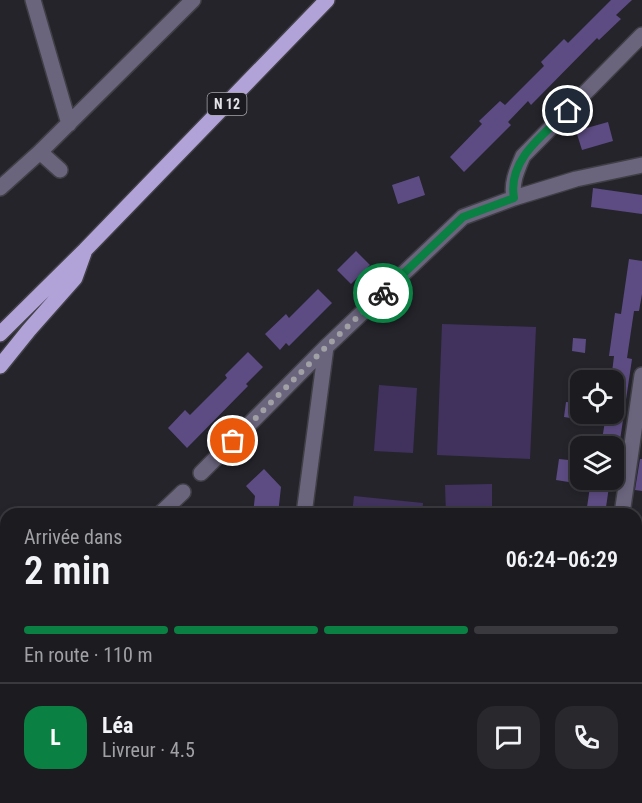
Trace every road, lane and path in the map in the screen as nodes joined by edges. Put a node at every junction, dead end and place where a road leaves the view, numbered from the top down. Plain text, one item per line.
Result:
1 (33, 0) edge
2 (192, 0) edge
3 (327, 0) edge
4 (642, 35) edge
5 (69, 124) junction
6 (40, 152) junction
7 (642, 165) edge
8 (60, 170) dead end
9 (0, 188) edge
10 (514, 198) junction
11 (85, 250) junction
12 (0, 334) edge
13 (326, 347) junction
14 (0, 366) edge
15 (642, 375) edge
16 (201, 473) dead end
17 (183, 492) dead end
18 (166, 508) edge
19 (305, 508) edge
20 (623, 508) edge

1 - 5 street
2 - 5 street
3 - 11 main road, N 12
4 - 10 street
5 - 6 street
6 - 8 street
6 - 9 street
7 - 10 street
10 - 13 street
11 - 12 main road, N 12
11 - 14 main road
13 - 16 street
13 - 19 street
15 - 20 street
17 - 18 street

